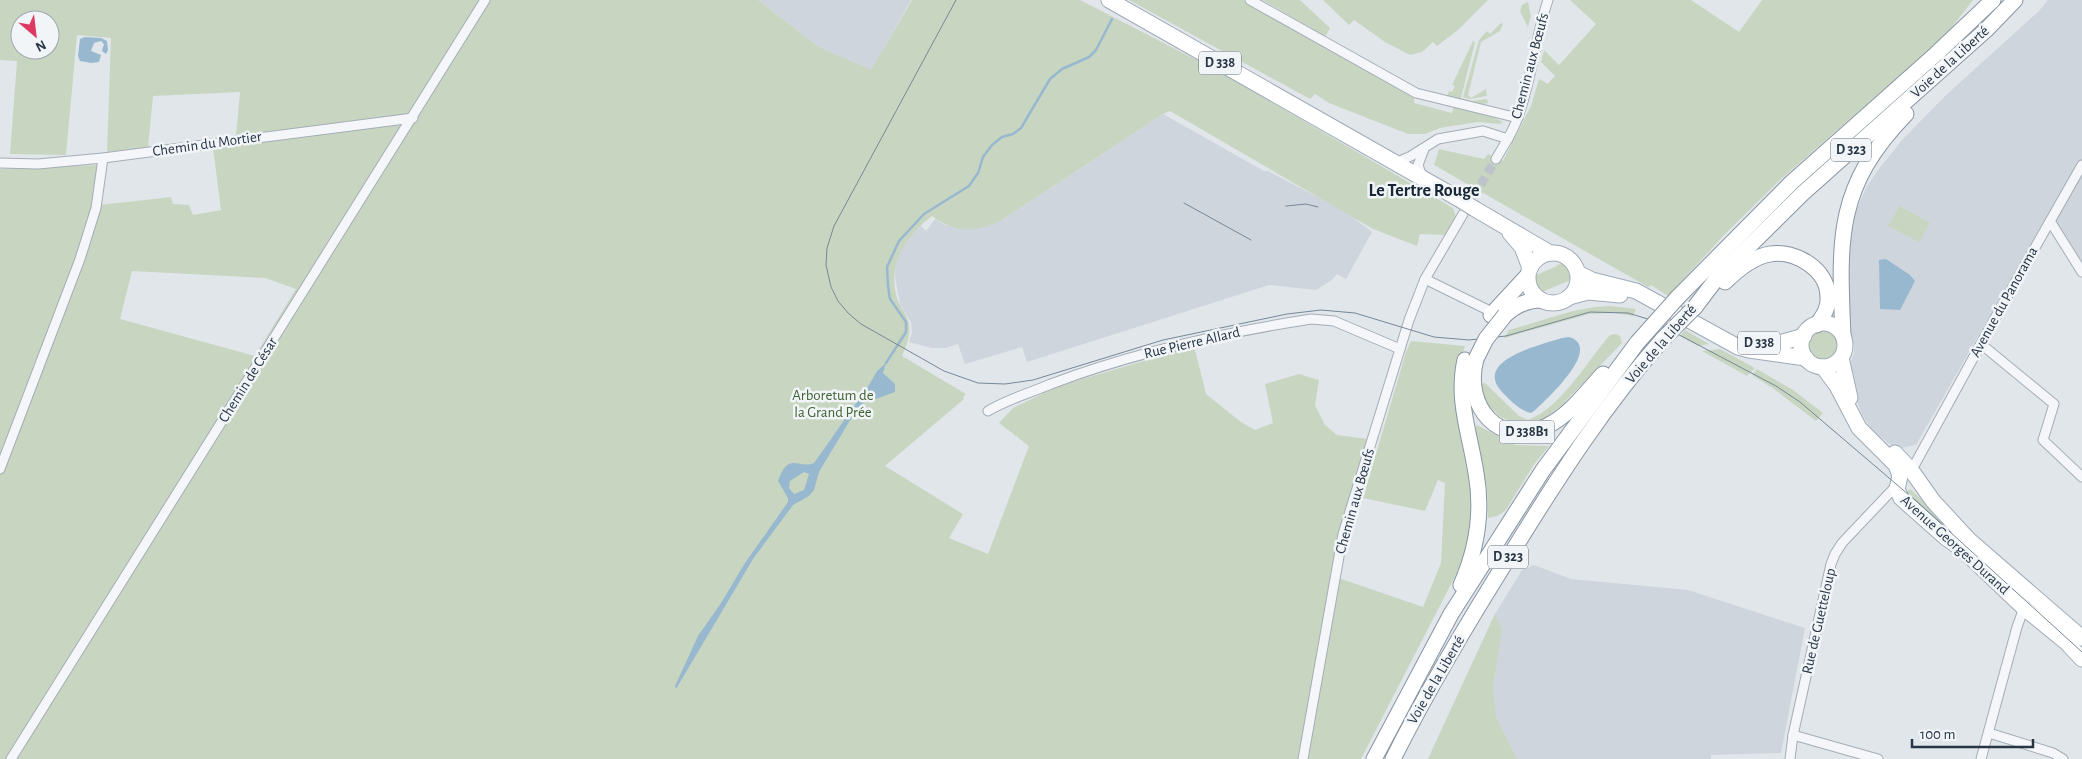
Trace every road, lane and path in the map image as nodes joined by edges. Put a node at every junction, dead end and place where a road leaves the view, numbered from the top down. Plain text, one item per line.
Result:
1 (485, 0) edge
2 (1109, 0) edge
3 (1250, 0) edge
4 (1548, 0) edge
5 (1993, 0) edge
6 (2015, 0) edge
7 (2024, 0) edge
8 (412, 118) junction
9 (1518, 118) junction
10 (1508, 139) junction
11 (1425, 147) junction
12 (103, 158) junction
13 (1496, 159) tunnel mouth
14 (0, 163) edge
15 (1396, 163) junction
16 (2082, 165) edge
17 (1423, 179) junction
18 (1469, 211) junction
19 (2050, 221) junction
20 (1506, 228) junction
21 (1550, 253) junction
22 (1529, 272) junction
23 (2082, 272) edge
24 (1578, 274) junction
25 (1426, 279) junction
26 (1569, 297) junction
27 (1541, 300) junction
28 (1651, 300) junction
29 (1695, 307) junction
30 (1497, 314) junction
31 (1817, 325) junction
32 (1715, 334) junction
33 (1804, 336) junction
34 (1843, 336) junction
35 (1637, 343) junction
36 (1981, 344) junction
37 (1400, 349) junction
38 (1806, 358) junction
39 (1841, 358) junction
40 (1471, 360) junction
41 (1823, 367) junction
42 (988, 411) dead end
43 (1928, 439) junction
44 (1895, 458) junction
45 (0, 469) edge
46 (1911, 470) junction
47 (2082, 477) edge
48 (1899, 492) junction
49 (1933, 502) junction
50 (2033, 595) junction
51 (2023, 607) junction
52 (1451, 614) junction
53 (2082, 638) edge
54 (2082, 660) edge
55 (1988, 733) junction
56 (1793, 735) junction
57 (11, 759) edge
58 (1303, 759) edge
59 (1374, 759) edge
60 (1393, 759) edge
61 (1790, 759) edge
62 (1878, 759) edge
63 (1982, 759) edge
64 (2063, 759) edge

1 - 8 street, Chemin de César
2 - 15 main road, D 338
3 - 9 street
4 - 9 street, Chemin aux Bœufs
5 - 35 main road, Voie de la Liberté / D 323, bridge
6 - 29 main road, Voie de la Liberté / D 323
7 - 34 main road
8 - 12 street, Chemin du Mortier
8 - 57 street, Chemin de César
9 - 10 street, Chemin aux Bœufs
10 - 11 street
10 - 13 street, Chemin aux Bœufs
11 - 15 street
11 - 17 street
12 - 14 street, Chemin du Mortier
12 - 45 street
15 - 17 main road, D 338
16 - 19 street, Avenue du Panorama
17 - 18 main road, D 338, bridge
18 - 20 main road, D 338
18 - 25 street, Chemin aux Bœufs
19 - 23 street
19 - 36 street, Avenue du Panorama
20 - 21 main road, D 338
20 - 22 main road, D 338
21 - 22 main road
21 - 24 main road
22 - 27 main road
22 - 30 main road
24 - 26 main road
24 - 28 main road, D 338
25 - 30 street
25 - 37 street, Chemin aux Bœufs
26 - 27 main road
26 - 28 main road, D 338
27 - 30 main road
28 - 32 main road, D 338
29 - 31 main road
29 - 60 main road, Voie de la Liberté / D 323, bridge
30 - 40 main road
31 - 33 main road
31 - 34 main road
32 - 33 main road, D 338
32 - 38 main road, D 338
33 - 38 main road
34 - 39 main road
35 - 40 main road, D 338B1
35 - 52 main road, Voie de la Liberté / D 323
36 - 43 street, Avenue du Panorama
36 - 47 street
37 - 42 street, Rue Pierre Allard
37 - 58 street, Chemin aux Bœufs
38 - 41 main road
39 - 41 main road
39 - 44 main road, Avenue Georges Durand
40 - 52 main road
41 - 44 main road, Avenue Georges Durand
43 - 44 street, Avenue du Panorama
43 - 46 street, Avenue du Panorama
44 - 46 main road, Avenue Georges Durand
44 - 48 main road, Avenue Georges Durand
46 - 49 main road, Avenue Georges Durand
48 - 49 main road
48 - 51 main road, Avenue Georges Durand
48 - 56 street, Rue de Guetteloup
49 - 50 main road, Avenue Georges Durand
50 - 51 street
50 - 53 main road, Avenue Georges Durand
51 - 54 main road, Avenue Georges Durand
51 - 55 street
52 - 59 main road, Voie de la Liberté / D 323
55 - 63 street
55 - 64 street
56 - 61 street, Rue de Guetteloup
56 - 62 street

